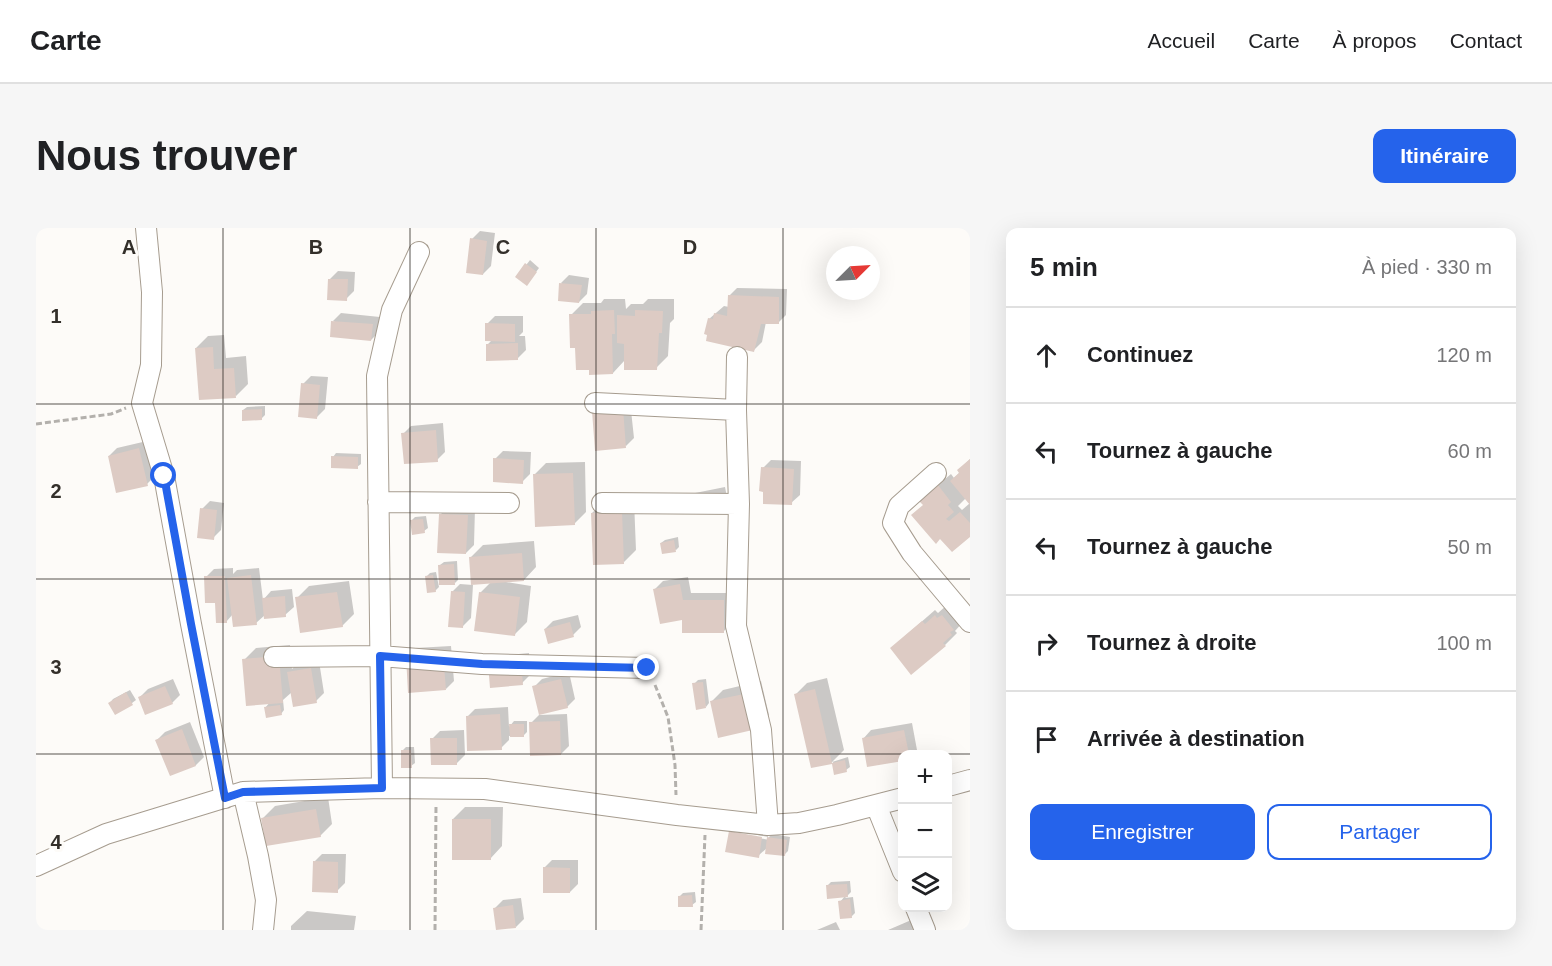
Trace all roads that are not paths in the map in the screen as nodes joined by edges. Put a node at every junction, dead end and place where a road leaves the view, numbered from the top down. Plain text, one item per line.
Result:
1 (146, 228) edge
2 (419, 252) dead end
3 (737, 357) dead end
4 (595, 403) dead end
5 (736, 410) junction
6 (936, 473) dead end
7 (378, 502) junction
8 (508, 503) dead end
9 (602, 503) dead end
10 (740, 504) junction
11 (970, 622) edge
12 (380, 656) junction
13 (273, 657) dead end
14 (647, 668) road end
15 (970, 780) edge
16 (952, 785) edge
17 (382, 788) junction
18 (234, 795) junction
19 (898, 799) edge
20 (876, 805) junction
21 (768, 825) junction
22 (898, 860) edge
23 (36, 866) edge
24 (918, 912) edge
25 (263, 930) edge
26 (925, 930) edge

1 - 18 street
2 - 7 street
3 - 5 street
4 - 5 street
5 - 10 street
6 - 11 street
7 - 8 street
7 - 12 street
9 - 10 street
10 - 21 street
12 - 13 street
12 - 14 street
12 - 17 street
15 - 16 street
17 - 18 street
17 - 21 street
18 - 23 street
18 - 25 street
19 - 20 street
20 - 21 street
20 - 22 street
24 - 26 street

